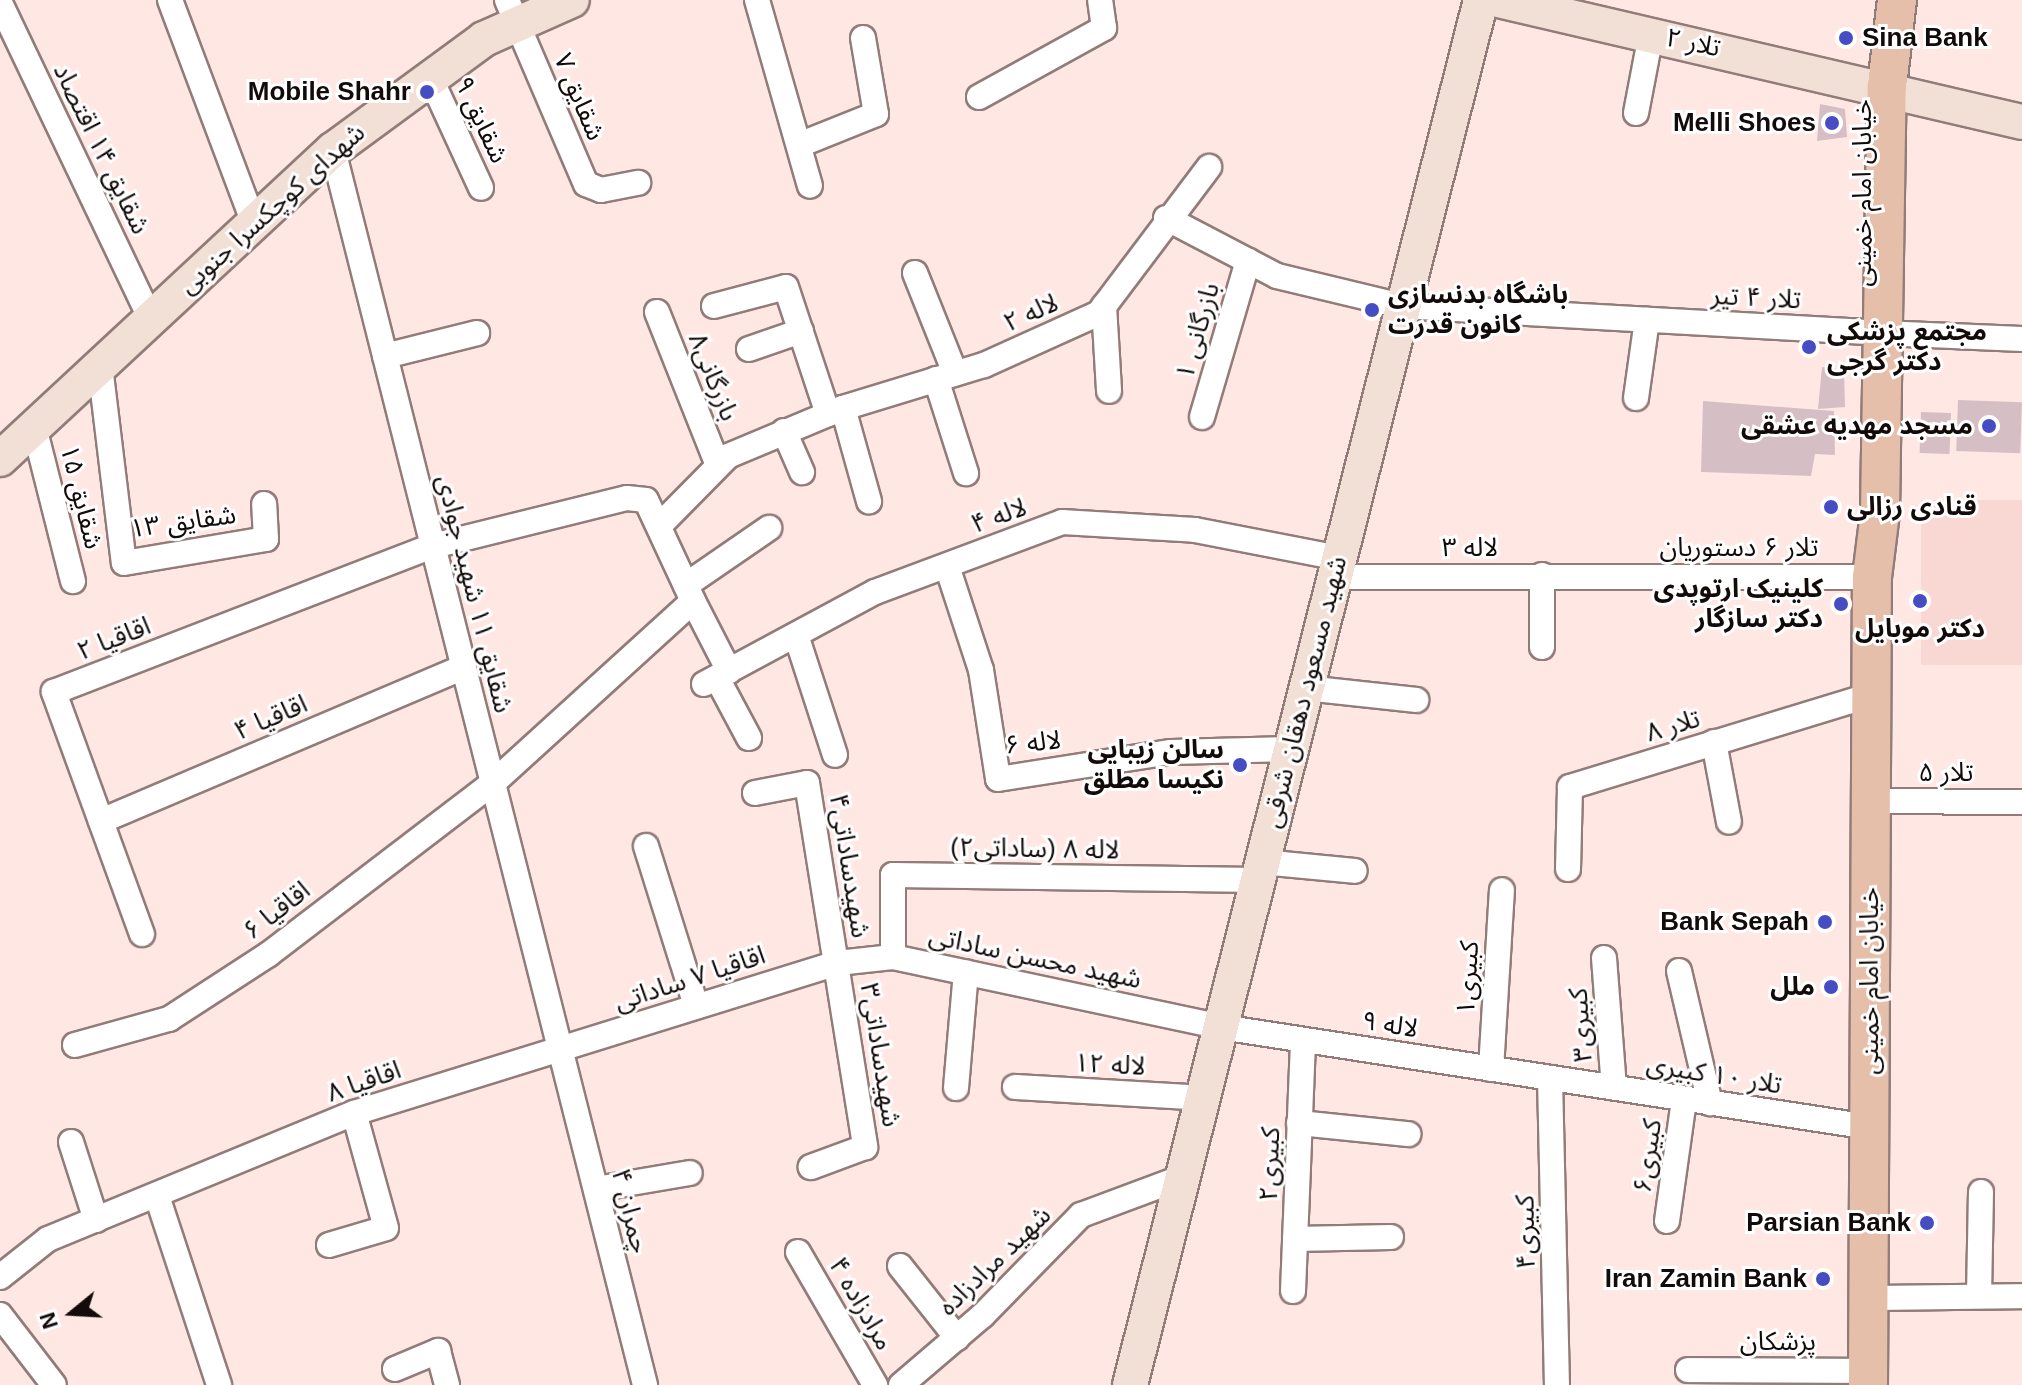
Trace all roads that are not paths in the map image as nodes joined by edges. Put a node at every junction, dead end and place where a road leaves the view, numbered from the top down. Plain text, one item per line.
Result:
1 (170, 0) edge
2 (572, 0) edge
3 (757, 0) edge
4 (1100, 0) edge
5 (1481, 0) edge
6 (1498, 0) edge
7 (1871, 0) edge
8 (1897, 0) edge
9 (0, 3) edge
10 (512, 12) edge
11 (1651, 34) junction
12 (863, 38) dead end
13 (430, 77) junction
14 (1875, 83) junction
15 (979, 97) dead end
16 (1636, 113) dead end
17 (2022, 122) edge
18 (799, 145) junction
19 (333, 150) junction
20 (1209, 167) dead end
21 (638, 183) dead end
22 (810, 186) dead end
23 (481, 188) dead end
24 (1166, 218) junction
25 (254, 223) junction
26 (1248, 261) junction
27 (915, 273) dead end
28 (714, 306) dead end
29 (1104, 306) junction
30 (1402, 306) junction
31 (657, 312) dead end
32 (151, 319) junction
33 (1647, 320) junction
34 (801, 331) junction
35 (1873, 332) junction
36 (477, 333) dead end
37 (2022, 339) edge
38 (749, 349) dead end
39 (385, 356) junction
40 (100, 366) junction
41 (945, 376) junction
42 (1109, 391) dead end
43 (1636, 398) dead end
44 (835, 411) junction
45 (1202, 417) dead end
46 (34, 427) junction
47 (784, 431) junction
48 (0, 459) edge
49 (717, 463) junction
50 (802, 472) dead end
51 (966, 473) dead end
52 (869, 501) dead end
53 (264, 504) dead end
54 (661, 524) junction
55 (769, 528) dead end
56 (433, 546) junction
57 (947, 566) junction
58 (1336, 567) junction
59 (1542, 575) junction
60 (1607, 575) joint
61 (1872, 577) junction
62 (73, 581) dead end
63 (690, 593) junction
64 (796, 635) junction
65 (1542, 647) dead end
66 (464, 667) junction
67 (717, 678) junction
68 (1306, 688) junction
69 (1871, 695) junction
70 (1416, 700) dead end
71 (749, 738) dead end
72 (1714, 742) junction
73 (1291, 749) junction
74 (835, 755) dead end
75 (493, 783) junction
76 (755, 793) dead end
77 (1871, 801) junction
78 (2022, 802) edge
79 (101, 821) junction
80 (1729, 822) dead end
81 (646, 846) dead end
82 (1568, 869) dead end
83 (1260, 871) junction
84 (1355, 871) dead end
85 (1502, 890) dead end
86 (142, 934) dead end
87 (893, 957) junction
88 (1604, 958) dead end
89 (837, 963) junction
90 (1679, 971) dead end
91 (966, 972) junction
92 (696, 1006) junction
93 (1221, 1027) junction
94 (1303, 1040) junction
95 (75, 1045) dead end
96 (561, 1051) junction
97 (1491, 1069) junction
98 (1550, 1078) junction
99 (1015, 1087) dead end
100 (956, 1088) dead end
101 (1614, 1088) junction
102 (1203, 1098) junction
103 (1684, 1100) junction
104 (1710, 1103) junction
105 (354, 1113) junction
106 (1299, 1123) junction
107 (1869, 1127) junction
108 (1408, 1134) dead end
109 (71, 1142) dead end
110 (811, 1167) dead end
111 (690, 1173) dead end
112 (1183, 1177) junction
113 (596, 1189) junction
114 (1981, 1192) dead end
115 (157, 1196) junction
116 (96, 1220) junction
117 (1667, 1221) dead end
118 (1391, 1237) dead end
119 (1295, 1239) junction
120 (329, 1245) dead end
121 (798, 1252) dead end
122 (900, 1266) dead end
123 (0, 1277) edge
124 (1293, 1291) dead end
125 (1979, 1296) junction
126 (2022, 1296) edge
127 (1868, 1298) junction
128 (0, 1315) edge
129 (957, 1338) junction
130 (395, 1369) dead end
131 (1688, 1370) dead end
132 (1868, 1378) edge
133 (54, 1385) edge
134 (219, 1385) edge
135 (447, 1385) edge
136 (645, 1385) edge
137 (875, 1385) edge
138 (901, 1385) edge
139 (1130, 1385) edge
140 (1557, 1385) edge

1 - 25 street
2 - 10 main road, شهدای کوچکسرا جنوبی
3 - 18 street
4 - 15 street
5 - 30 main road, شهید مسعود دهقان شرقی
6 - 11 main road, تلار ۲
7 - 14 main road, خیابان امام خمینی
8 - 14 main road, خیابان امام خمینی
9 - 32 street, شقایق ۱۴ اقتصاد
10 - 13 main road, شهدای کوچکسرا جنوبی
10 - 21 street, شقایق ۷
11 - 14 main road, تلار ۲
11 - 16 street
12 - 18 street
13 - 19 main road, شهدای کوچکسرا جنوبی
13 - 23 street, شقایق ۹
14 - 17 main road, تلار ۲
14 - 35 main road, خیابان امام خمینی
18 - 22 street
19 - 25 main road, شهدای کوچکسرا جنوبی
19 - 39 street, شقایق ۱۱ شهید جوادی
20 - 24 street
24 - 26 street
24 - 29 street
25 - 32 main road, شهدای کوچکسرا جنوبی
26 - 30 street
26 - 45 street, بازرگانی ۱
27 - 41 street
28 - 34 street
29 - 41 street, لاله ۲
29 - 42 street
30 - 33 street, تلار ۴ تیر
30 - 58 main road, شهید مسعود دهقان شرقی
31 - 49 street, بازرگانی۸
32 - 40 main road, شهدای کوچکسرا جنوبی
33 - 35 street, تلار ۴ تیر
33 - 43 street
34 - 38 street
34 - 44 street
35 - 37 street, تلار ۴ تیر
35 - 61 main road, خیابان امام خمینی
36 - 39 street
39 - 56 street, شقایق ۱۱ شهید جوادی
40 - 46 main road, شهدای کوچکسرا جنوبی
40 - 53 street, شقایق ۱۳
41 - 44 street, لاله ۲
41 - 51 street
44 - 47 street, لاله ۲
44 - 52 street
46 - 48 main road, شهدای کوچکسرا جنوبی
46 - 62 street, شقایق ۱۵
47 - 49 street, لاله ۲
47 - 50 street
49 - 54 street, لاله ۲
54 - 56 street
54 - 63 street
55 - 63 street, اقاقیا ۶
56 - 66 street, شقایق ۱۱ شهید جوادی
56 - 79 street, اقاقیا ۲
57 - 58 street, لاله ۴
57 - 64 street, لاله ۴
57 - 73 street, لاله ۶
58 - 59 street, لاله ۳
58 - 68 main road, شهید مسعود دهقان شرقی
59 - 60 street, لاله ۳
59 - 65 street
60 - 61 street, تلار ۶ دستوریان
61 - 69 main road, خیابان امام خمینی
63 - 67 street
63 - 75 street, اقاقیا ۶
64 - 67 street, لاله ۴
64 - 74 street
66 - 75 street, شقایق ۱۱ شهید جوادی
66 - 79 street, اقاقیا ۴
67 - 71 street
68 - 70 street
68 - 73 main road, شهید مسعود دهقان شرقی
69 - 72 street, تلار ۸
69 - 77 main road, خیابان امام خمینی
72 - 80 street
72 - 82 street, تلار ۸
73 - 83 main road, شهید مسعود دهقان شرقی
75 - 95 street, اقاقیا ۶
75 - 96 street, شقایق ۱۱ شهید جوادی
76 - 89 street, شهیدساداتی۴
77 - 78 street, تلار ۵
77 - 107 main road, خیابان امام خمینی
79 - 86 street, اقاقیا ۲
81 - 92 street
83 - 84 street
83 - 87 street, لاله ۸ (ساداتی۲)
83 - 93 main road, شهید مسعود دهقان شرقی
85 - 97 street, کبیری۱
87 - 89 street, شهید محسن ساداتی
87 - 91 street, شهید محسن ساداتی
88 - 101 street, کبیری۳
89 - 92 street, اقاقیا ۷ ساداتی
89 - 110 street, شهیدساداتی۳
90 - 104 street
91 - 93 street, شهید محسن ساداتی
91 - 100 street
92 - 96 street, اقاقیا ۷ ساداتی
93 - 94 street, لاله ۹
93 - 102 main road, شهید مسعود دهقان شرقی
94 - 97 street, لاله ۹
94 - 106 street, کبیری۲
96 - 105 street, اقاقیا ۸
96 - 113 street, چمران ۴
97 - 98 street, لاله ۹
98 - 101 street, تلار ۱۰ کبیری
98 - 140 street, کبیری۴
99 - 102 street, لاله ۱۲
101 - 103 street, تلار ۱۰ کبیری
102 - 112 main road, شهید مسعود دهقان شرقی
103 - 104 street, تلار ۱۰ کبیری
103 - 117 street, کبیری۶
104 - 107 street, تلار ۱۰ کبیری
105 - 115 street, اقاقیا ۸
105 - 120 street
106 - 108 street
106 - 119 street, کبیری۲
107 - 127 main road, خیابان امام خمینی
109 - 116 street
111 - 113 street
112 - 129 street, شهید مرادزاده
112 - 139 main road, شهید مسعود دهقان شرقی
113 - 136 street, چمران ۴
114 - 125 street
115 - 116 street, اقاقیا ۸
115 - 134 street
116 - 123 street, اقاقیا ۸
118 - 119 street
119 - 124 street, کبیری۲
121 - 137 street, مرادزاده ۴
122 - 129 street
125 - 126 street
125 - 127 street
127 - 132 main road, خیابان امام خمینی
128 - 133 street
129 - 138 street, شهید مرادزاده
130 - 135 street
131 - 132 street, پزشکان

